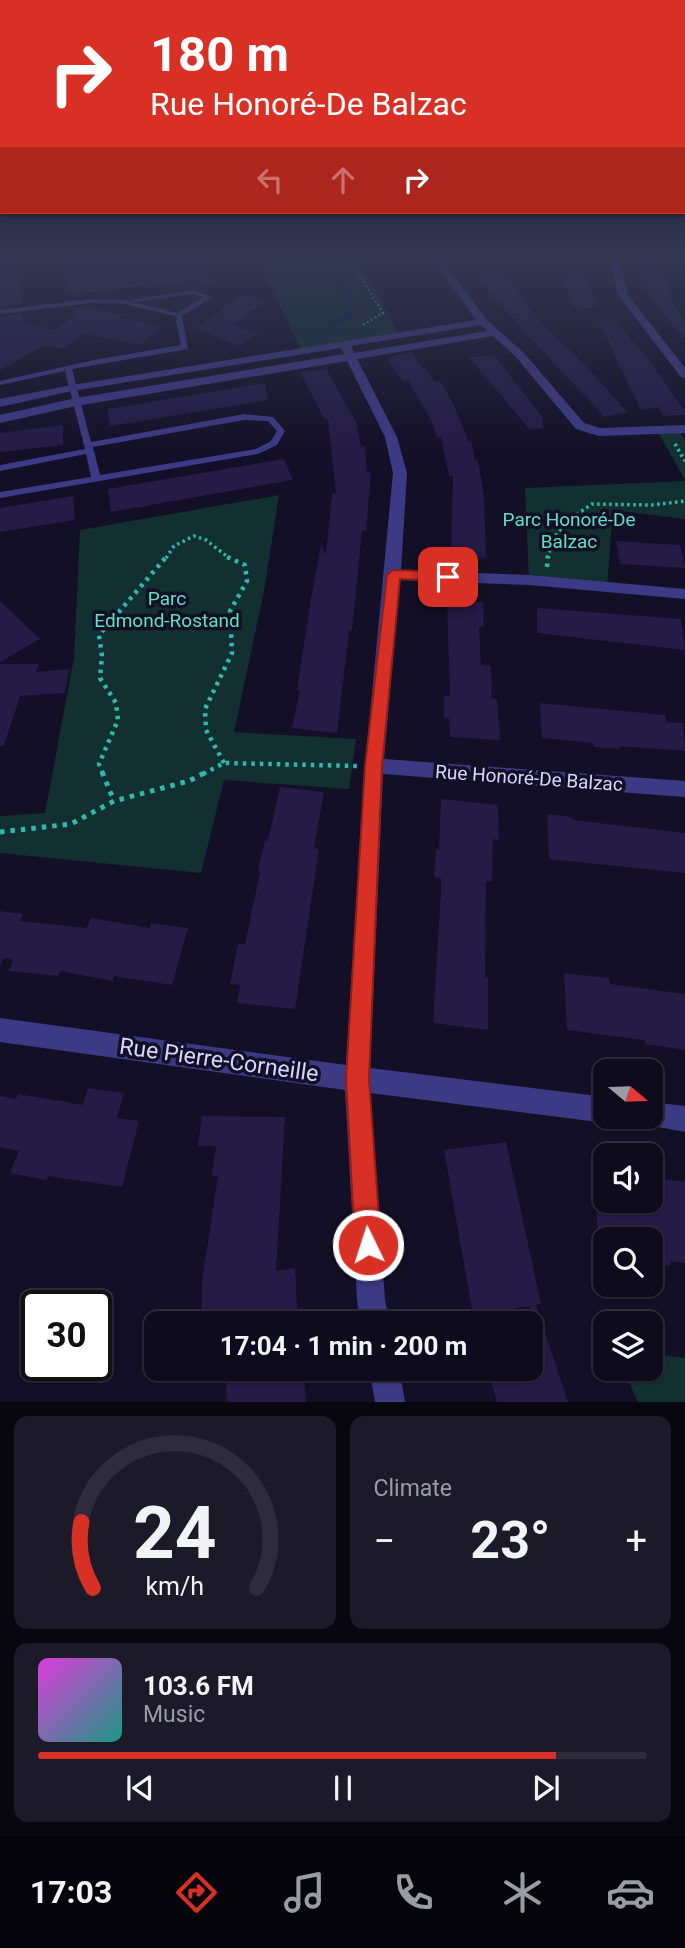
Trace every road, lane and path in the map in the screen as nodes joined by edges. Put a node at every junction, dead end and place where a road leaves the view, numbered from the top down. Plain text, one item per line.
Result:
1 (180, 322) edge
2 (366, 322) edge
3 (481, 322) edge
4 (483, 322) edge
5 (644, 322) edge
6 (494, 333) junction
7 (349, 351) junction
8 (68, 368) junction
9 (685, 375) edge
10 (0, 383) edge
11 (72, 388) junction
12 (76, 402) junction
13 (0, 403) edge
14 (0, 419) edge
15 (685, 429) edge
16 (88, 448) junction
17 (0, 468) edge
18 (96, 480) junction
19 (0, 495) edge
20 (685, 501) edge
21 (393, 575) junction
22 (548, 582) junction
23 (685, 594) edge
24 (224, 762) junction
25 (374, 766) junction
26 (685, 789) edge
27 (114, 801) junction
28 (0, 832) edge
29 (0, 1030) edge
30 (357, 1079) junction
31 (593, 1108) edge
32 (663, 1116) edge
33 (685, 1119) edge
34 (373, 1311) edge
35 (386, 1381) edge
36 (390, 1402) edge

1 - 8 lane
2 - 7 path
3 - 7 street
4 - 6 street
5 - 9 street
6 - 7 street
6 - 15 street
7 - 11 street
7 - 12 street
7 - 21 street
8 - 10 lane
8 - 11 lane
11 - 12 lane
11 - 13 street
12 - 14 street
12 - 16 lane
16 - 17 lane
16 - 18 lane
16 - 18 lane
18 - 19 lane
20 - 22 path
21 - 22 street
21 - 25 street
22 - 23 street
24 - 25 path
24 - 27 path
24 - 27 path
25 - 26 street, Rue Honoré-De Balzac
25 - 30 street
27 - 28 path
29 - 30 street, Rue Pierre-Corneille
30 - 31 street, Rue Pierre-Corneille
30 - 34 street
32 - 33 street
35 - 36 street

